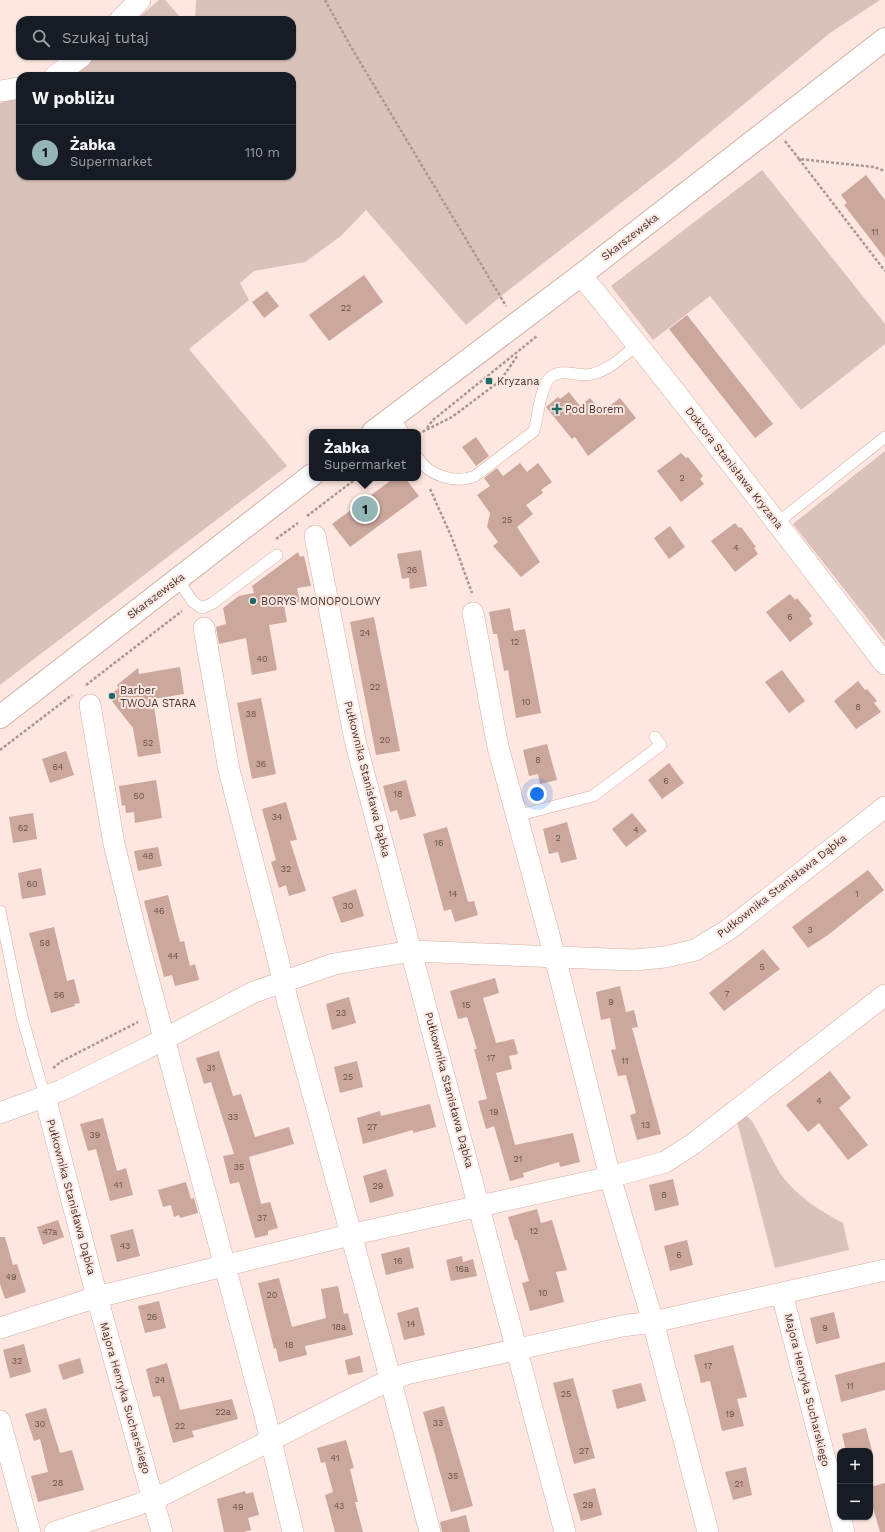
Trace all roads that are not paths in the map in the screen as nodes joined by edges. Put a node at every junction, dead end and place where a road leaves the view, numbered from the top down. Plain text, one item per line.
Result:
1 (140, 0) edge
2 (124, 16) edge
3 (885, 39) edge
4 (77, 60) edge
5 (60, 72) edge
6 (16, 89) edge
7 (0, 91) edge
8 (581, 275) junction
9 (638, 344) junction
10 (399, 424) edge
11 (383, 429) edge
12 (885, 437) edge
13 (421, 462) edge
14 (309, 477) edge
15 (777, 523) junction
16 (315, 536) dead end
17 (277, 555) dead end
18 (178, 580) junction
19 (473, 613) road end
20 (204, 628) dead end
21 (885, 664) edge
22 (82, 696) road end
23 (0, 716) edge
24 (655, 737) dead end
25 (885, 807) edge
26 (516, 816) junction
27 (0, 911) edge
28 (412, 951) junction
29 (555, 957) junction
30 (284, 981) junction
31 (885, 995) edge
32 (165, 1039) junction
33 (45, 1096) junction
34 (0, 1113) edge
35 (610, 1177) junction
36 (480, 1207) junction
37 (350, 1235) junction
38 (225, 1266) junction
39 (885, 1270) edge
40 (782, 1294) junction
41 (97, 1297) junction
42 (653, 1322) junction
43 (0, 1328) edge
44 (517, 1349) junction
45 (390, 1380) junction
46 (0, 1421) edge
47 (271, 1441) junction
48 (153, 1499) junction
49 (30, 1532) edge
50 (55, 1532) edge
51 (162, 1532) edge
52 (293, 1532) edge
53 (430, 1532) edge
54 (565, 1532) edge
55 (708, 1532) edge
56 (844, 1532) edge

1 - 2 street
3 - 8 main road, Skarszewska
4 - 5 street
6 - 7 street
8 - 9 street, Doktora Stanisława Kryzana
8 - 10 main road, Skarszewska
9 - 13 lane
9 - 15 street, Doktora Stanisława Kryzana
10 - 11 main road, Skarszewska
12 - 15 lane
14 - 18 main road, Skarszewska
15 - 21 street, Doktora Stanisława Kryzana
16 - 28 street, Pułkownika Stanisława Dąbka
17 - 18 lane
18 - 23 main road, Skarszewska
19 - 26 street
20 - 30 street
22 - 32 street
24 - 26 lane
25 - 29 street, Pułkownika Stanisława Dąbka
26 - 29 street
27 - 33 lane, Pułkownika Stanisława Dąbka
28 - 29 street, Pułkownika Stanisława Dąbka
28 - 30 street, Pułkownika Stanisława Dąbka
28 - 36 street, Pułkownika Stanisława Dąbka
29 - 35 street
30 - 32 street, Pułkownika Stanisława Dąbka
30 - 37 street
31 - 35 street
32 - 33 street, Pułkownika Stanisława Dąbka
32 - 38 street
33 - 34 street, Pułkownika Stanisława Dąbka
33 - 41 street, Pułkownika Stanisława Dąbka
35 - 36 street
35 - 42 street
36 - 37 street
36 - 44 street
37 - 38 street
37 - 45 street
38 - 41 street
38 - 47 street
39 - 40 street
40 - 42 street
40 - 56 street, Majora Henryka Sucharskiego
41 - 43 street
41 - 48 street, Majora Henryka Sucharskiego
42 - 44 street
42 - 55 street
44 - 45 street
44 - 54 street
45 - 47 street
45 - 53 street
46 - 49 street
47 - 48 street
47 - 52 street
48 - 50 street
48 - 51 street, Majora Henryka Sucharskiego

